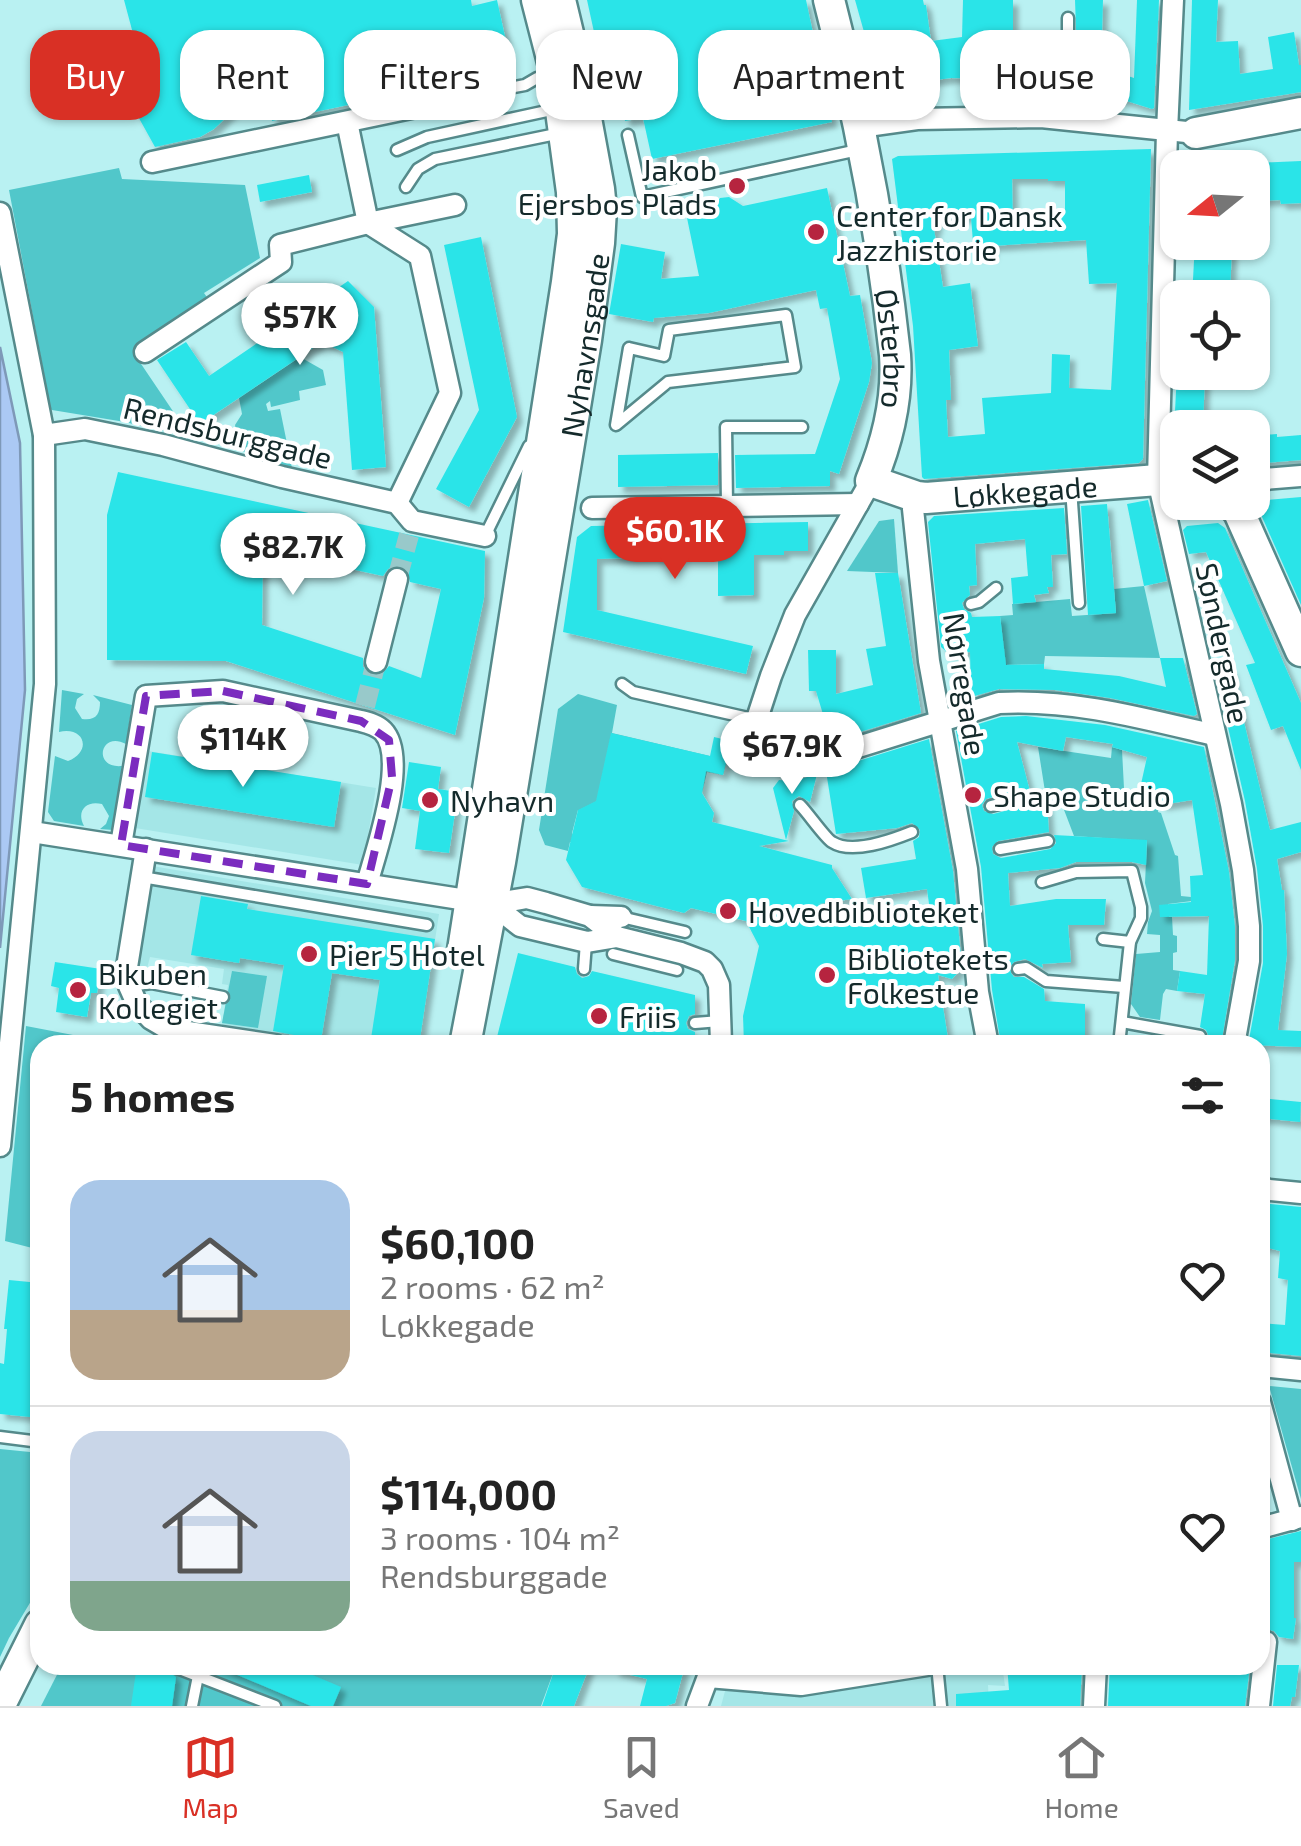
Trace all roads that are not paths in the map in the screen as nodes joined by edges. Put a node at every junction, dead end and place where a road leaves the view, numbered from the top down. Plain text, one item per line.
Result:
1 (538, 0) edge
2 (560, 0) edge
3 (830, 0) edge
4 (1173, 0) edge
5 (1068, 18) dead end
6 (546, 30) edge
7 (563, 30) edge
8 (1068, 30) edge
9 (1301, 113) edge
10 (356, 120) edge
11 (562, 120) edge
12 (567, 120) edge
13 (570, 120) edge
14 (570, 120) edge
15 (347, 122) junction
16 (1301, 131) edge
17 (1182, 132) junction
18 (628, 135) dead end
19 (862, 138) junction
20 (397, 150) dead end
21 (152, 162) dead end
22 (406, 186) dead end
23 (455, 205) dead end
24 (0, 213) edge
25 (368, 223) junction
26 (145, 352) dead end
27 (664, 356) joint
28 (1171, 410) edge
29 (546, 414) junction
30 (802, 427) dead end
31 (44, 434) junction
32 (1301, 476) edge
33 (1270, 479) edge
34 (1160, 483) edge
35 (1071, 487) junction
36 (865, 492) junction
37 (397, 503) junction
38 (728, 505) junction
39 (592, 508) dead end
40 (913, 509) dead end
41 (1175, 520) edge
42 (1243, 520) edge
43 (477, 534) joint
44 (397, 580) tunnel mouth
45 (996, 588) dead end
46 (1079, 603) dead end
47 (970, 604) dead end
48 (1301, 651) edge
49 (376, 662) tunnel mouth
50 (622, 684) dead end
51 (939, 722) junction
52 (755, 725) joint
53 (1214, 735) junction
54 (792, 772) dead end
55 (1014, 800) dead end
56 (800, 805) dead end
57 (991, 806) dead end
58 (32, 832) junction
59 (912, 832) dead end
60 (1048, 841) dead end
61 (114, 844) junction
62 (146, 849) junction
63 (1000, 849) dead end
64 (142, 876) junction
65 (1042, 882) dead end
66 (367, 884) junction
67 (481, 902) junction
68 (362, 914) junction
69 (427, 925) dead end
70 (686, 932) dead end
71 (617, 936) junction
72 (1103, 939) dead end
73 (586, 942) junction
74 (1130, 942) junction
75 (1018, 968) dead end
76 (584, 969) dead end
77 (676, 970) dead end
78 (129, 986) junction
79 (1124, 987) junction
80 (223, 997) dead end
81 (1122, 1022) junction
82 (695, 1023) dead end
83 (721, 1032) edge
84 (212, 1035) edge
85 (449, 1035) edge
86 (466, 1035) edge
87 (986, 1035) edge
88 (1121, 1035) edge
89 (1194, 1035) edge
90 (1231, 1035) edge
91 (0, 1146) edge
92 (1270, 1190) edge
93 (1301, 1193) edge
94 (1270, 1367) edge
95 (1301, 1370) edge
96 (1270, 1434) edge
97 (0, 1437) edge
98 (30, 1441) edge
99 (1296, 1518) edge
100 (1270, 1525) edge
101 (30, 1644) edge
102 (35, 1675) edge
103 (709, 1675) edge
104 (736, 1675) edge
105 (864, 1675) edge
106 (938, 1675) edge
107 (1096, 1675) edge
108 (1262, 1675) edge
109 (198, 1676) joint
110 (0, 1705) edge
111 (20, 1706) edge
112 (192, 1706) edge
113 (275, 1706) edge
114 (697, 1706) edge
115 (941, 1706) edge
116 (1094, 1706) edge
117 (1259, 1706) edge

1 - 6 main road, Nyhavnsgade
2 - 7 main road, Nyhavnsgade
3 - 19 main road, Østerbro
4 - 17 street, Søndergade
5 - 8 lane
9 - 17 main road
10 - 15 street
11 - 20 lane
12 - 22 lane
13 - 29 main road, Nyhavnsgade
14 - 67 main road, Nyhavnsgade
15 - 21 street
15 - 25 street
16 - 17 main road
17 - 19 street
17 - 28 street, Søndergade
18 - 19 lane
19 - 36 main road, Østerbro
23 - 25 street
24 - 31 street
25 - 26 street
25 - 37 street
27 - 27 lane
29 - 43 lane
29 - 67 main road, Nyhavnsgade
30 - 38 lane
31 - 37 street, Rendsburggade
31 - 58 street
32 - 33 street
34 - 35 main road, Løkkegade
35 - 36 main road, Løkkegade
35 - 46 lane
36 - 38 street, Løkkegade
36 - 52 street, Østerbro
37 - 43 street
38 - 39 street, Løkkegade
40 - 51 street, Nørregade
41 - 53 street, Søndergade
42 - 48 main road
44 - 49 street
45 - 47 lane
50 - 52 lane
51 - 53 street
51 - 54 street
51 - 87 street, Nørregade
53 - 90 street, Søndergade
55 - 57 lane
56 - 59 lane
58 - 61 street
58 - 91 street
60 - 63 lane
61 - 62 street
61 - 66 street
62 - 64 street
62 - 66 street
64 - 68 lane
64 - 78 street
65 - 74 lane
66 - 67 street
66 - 68 lane
67 - 71 street
67 - 73 street
67 - 85 main road, Nyhavnsgade
67 - 86 main road, Nyhavnsgade
68 - 69 lane
70 - 71 lane
71 - 73 street
71 - 77 lane
71 - 83 street
72 - 74 lane
73 - 76 lane
74 - 79 lane
75 - 79 lane
78 - 80 lane
78 - 84 street
79 - 81 lane
81 - 88 lane
81 - 89 lane
82 - 83 lane
92 - 93 street
94 - 95 street
96 - 99 street
97 - 98 lane
99 - 100 street
101 - 110 main road
102 - 111 main road
103 - 114 street
104 - 105 street
106 - 115 lane
107 - 116 street
108 - 117 street
109 - 112 lane
109 - 113 lane

